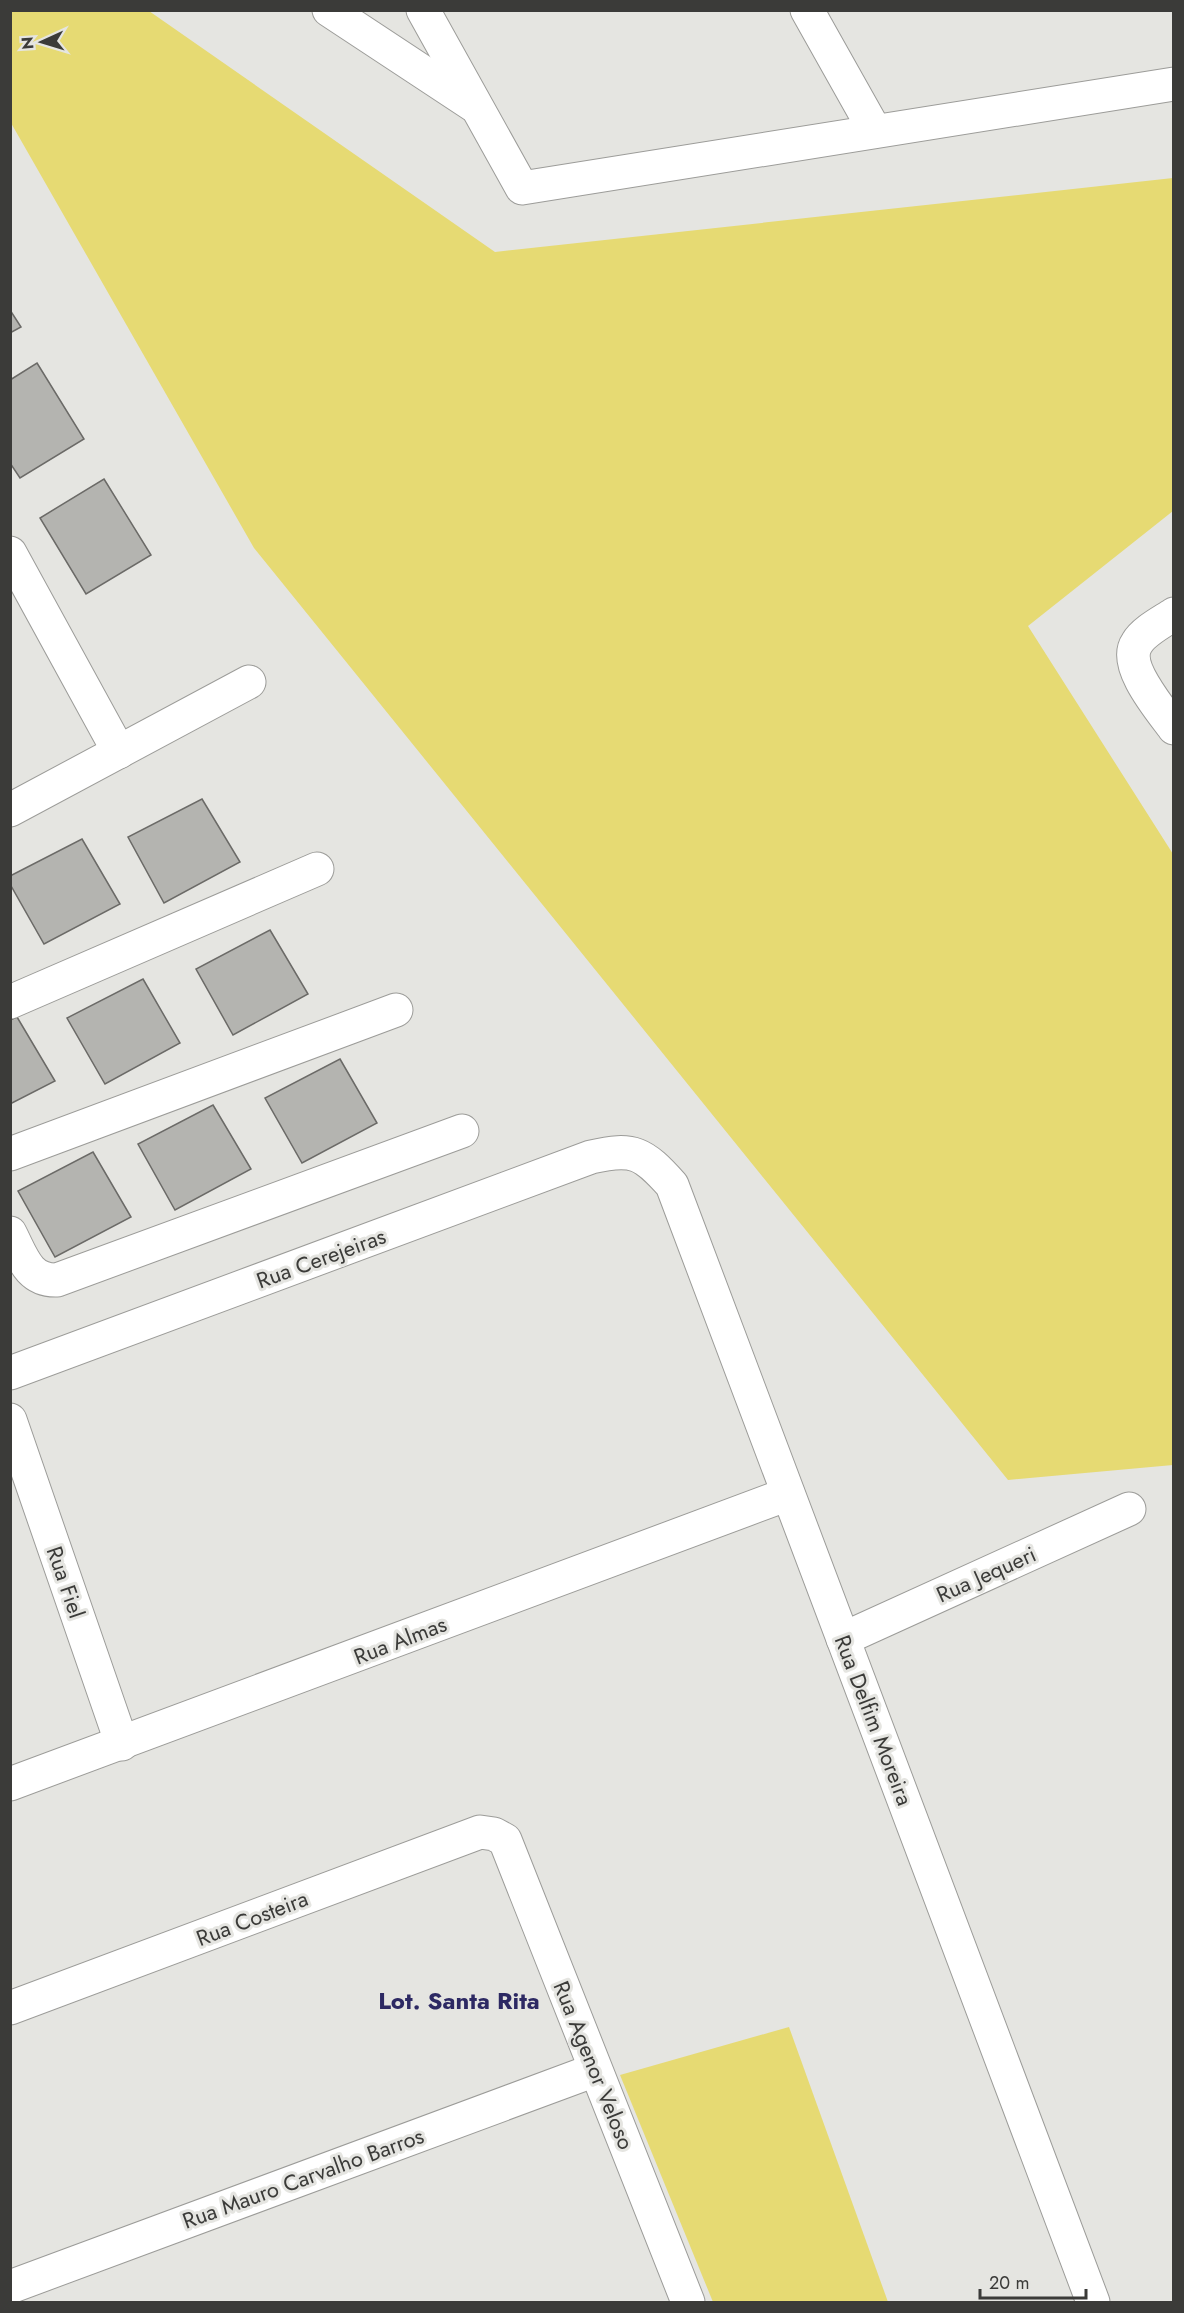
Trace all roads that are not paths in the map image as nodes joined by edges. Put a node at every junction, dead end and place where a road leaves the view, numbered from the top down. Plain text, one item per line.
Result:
1 (329, 10) edge
2 (423, 10) edge
3 (807, 10) edge
4 (1173, 84) edge
5 (477, 107) junction
6 (875, 131) junction
7 (10, 553) edge
8 (1173, 615) edge
9 (249, 682) dead end
10 (1173, 728) edge
11 (119, 752) junction
12 (10, 810) edge
13 (317, 869) dead end
14 (10, 1002) edge
15 (396, 1010) dead end
16 (462, 1131) dead end
17 (633, 1152) joint
18 (10, 1154) edge
19 (10, 1233) edge
20 (10, 1373) edge
21 (10, 1420) edge
22 (788, 1494) junction
23 (1129, 1509) dead end
24 (843, 1639) junction
25 (122, 1744) junction
26 (10, 1784) edge
27 (494, 1834) joint
28 (10, 2008) edge
29 (595, 2070) junction
30 (10, 2287) edge
31 (688, 2302) edge
32 (1093, 2302) edge

1 - 5 street
2 - 5 street
3 - 6 street
4 - 6 street
5 - 6 street
7 - 11 street
8 - 10 street
9 - 11 street
11 - 12 street
13 - 14 street
15 - 18 street
16 - 19 street
17 - 20 street, Rua Cerejeiras
17 - 22 street, Rua Delfim Moreira
21 - 25 street, Rua Fiel
22 - 24 street, Rua Delfim Moreira
22 - 25 street, Rua Almas
23 - 24 street, Rua Jequeri
24 - 32 street, Rua Delfim Moreira
25 - 26 street, Rua Almas
27 - 28 street, Rua Costeira
27 - 29 street, Rua Agenor Veloso
29 - 30 street, Rua Mauro Carvalho Barros
29 - 31 street, Rua Agenor Veloso

